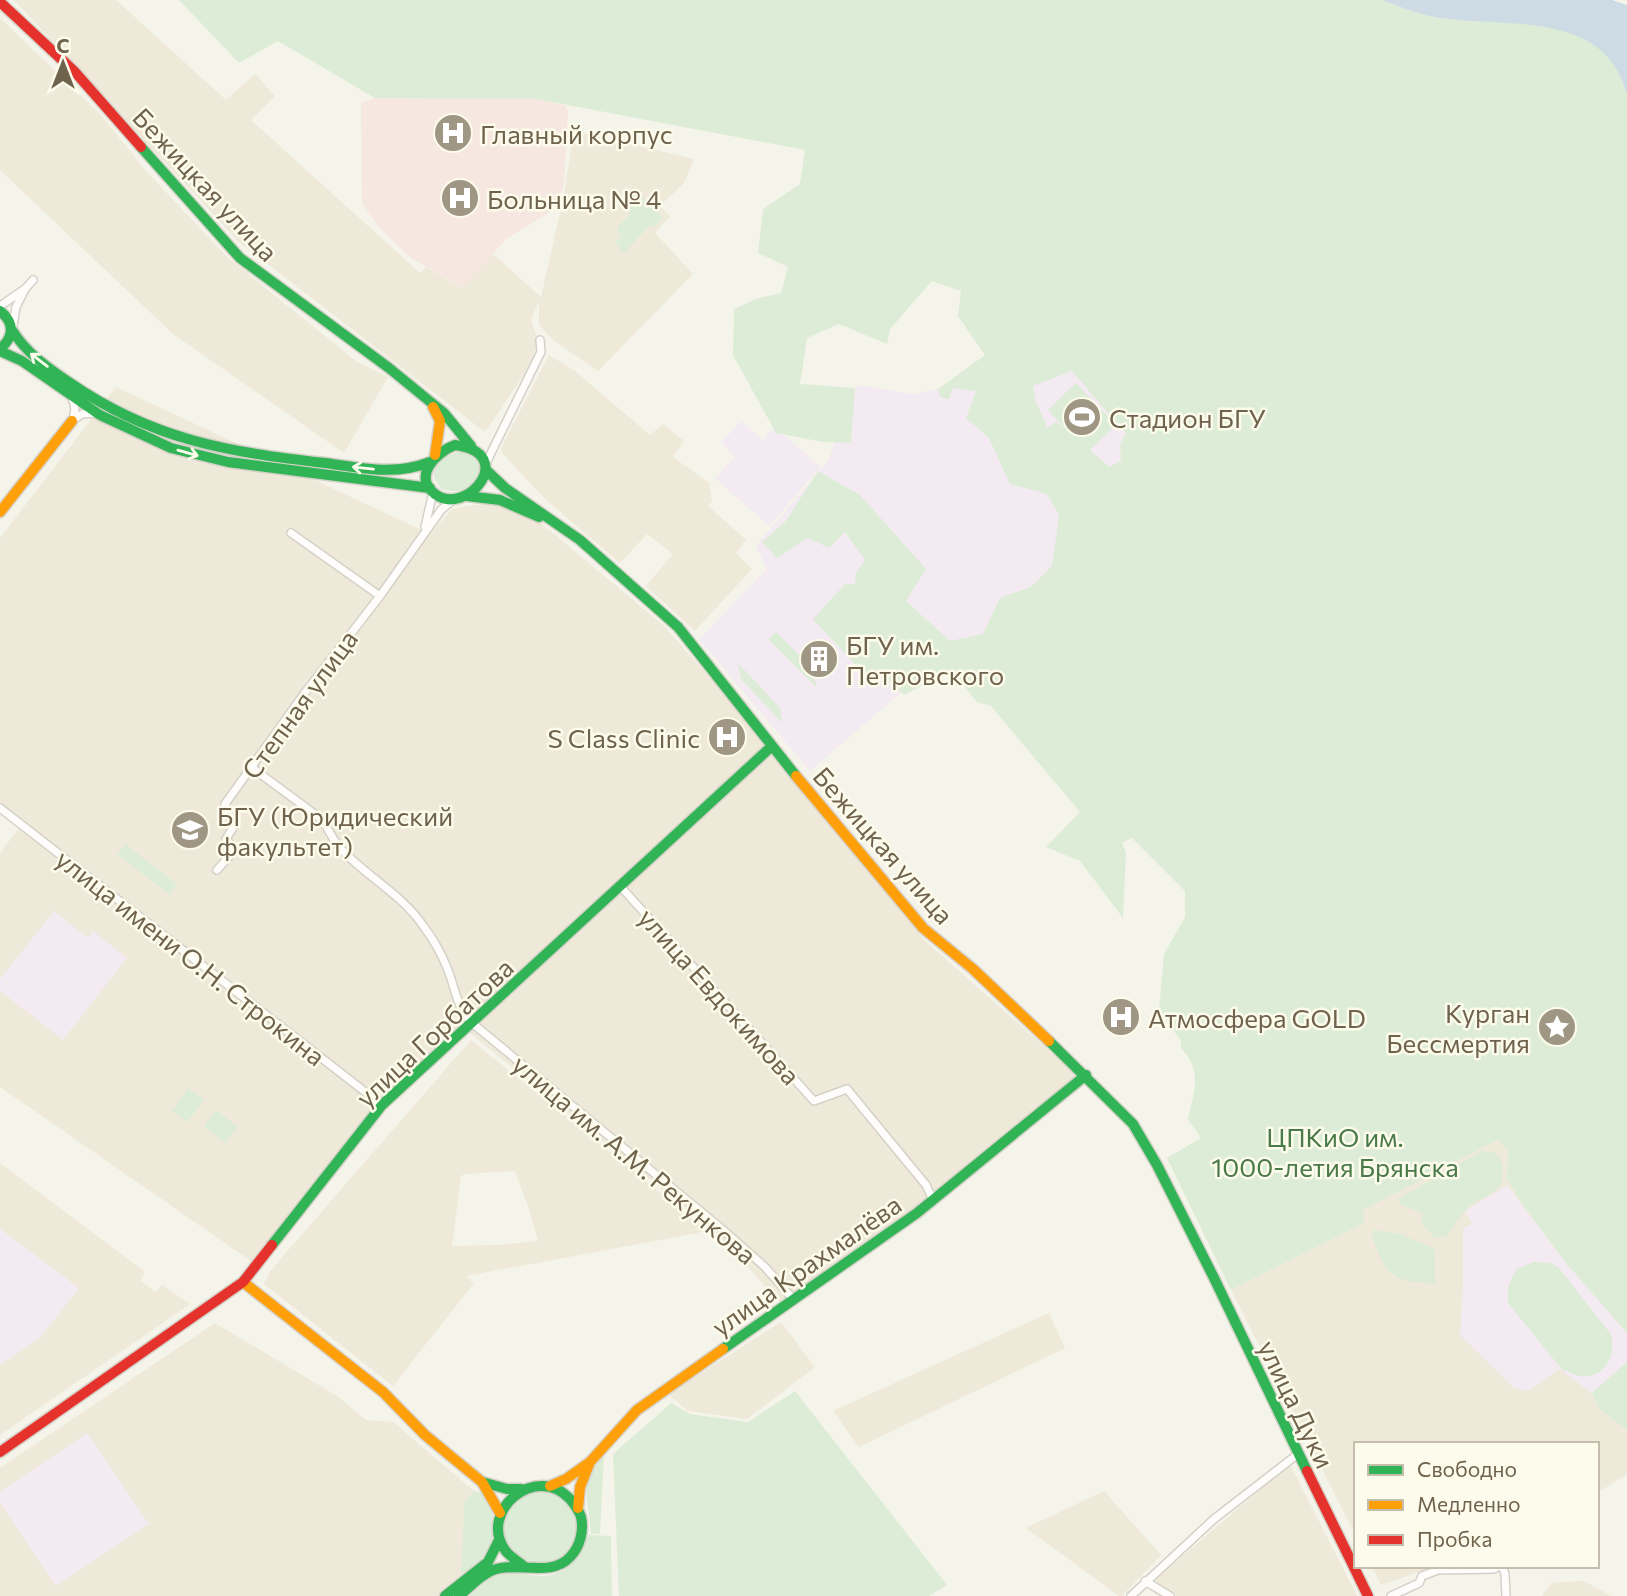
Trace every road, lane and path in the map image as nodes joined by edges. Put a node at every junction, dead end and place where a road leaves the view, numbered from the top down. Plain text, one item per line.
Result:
1 (0, 2) edge
2 (33, 280) dead end
3 (25, 289) junction
4 (0, 308) edge
5 (12, 330) junction
6 (540, 340) dead end
7 (0, 350) edge
8 (72, 397) junction
9 (429, 403) junction
10 (96, 413) junction
11 (72, 421) junction
12 (497, 440) junction
13 (475, 448) junction
14 (433, 458) junction
15 (486, 466) junction
16 (432, 490) junction
17 (467, 496) junction
18 (454, 499) junction
19 (0, 512) edge
20 (291, 533) dead end
21 (421, 538) junction
22 (625, 581) junction
23 (380, 596) junction
24 (772, 746) junction
25 (251, 767) junction
26 (0, 808) edge
27 (217, 870) dead end
28 (621, 887) junction
29 (472, 1023) junction
30 (1086, 1075) junction
31 (382, 1105) junction
32 (933, 1200) junction
33 (1189, 1231) joint
34 (243, 1282) junction
35 (793, 1300) junction
36 (0, 1452) edge
37 (1298, 1454) junction
38 (590, 1462) junction
39 (482, 1482) junction
40 (550, 1486) junction
41 (522, 1489) junction
42 (578, 1509) junction
43 (500, 1513) junction
44 (499, 1540) junction
45 (491, 1566) junction
46 (525, 1567) junction
47 (1354, 1568) edge
48 (1354, 1568) edge
49 (1495, 1568) edge
50 (1501, 1568) edge
51 (1145, 1581) junction
52 (445, 1596) edge
53 (460, 1596) edge
54 (1131, 1596) edge
55 (1170, 1596) edge
56 (1368, 1596) edge
57 (1391, 1596) edge
58 (1506, 1596) edge

1 - 9 main road, Бежицкая улица
2 - 3 street
3 - 4 street
3 - 5 street
4 - 5 main road
5 - 7 main road
14 -> 5 main road
6 - 12 street
7 - 8 main road
8 - 10 main road
8 - 11 street
9 - 13 main road, Бежицкая улица
9 - 14 main road
10 - 11 street
10 -> 16 main road
11 - 19 main road
12 - 13 street
12 - 15 street
13 - 14 main road
13 - 15 main road
14 - 16 main road
15 - 17 main road
15 - 22 main road
16 - 18 main road
16 - 21 street
17 - 18 main road
17 - 22 main road
18 - 21 street, Степная улица
20 - 23 street
21 - 23 street, Степная улица
22 - 24 main road, Бежицкая улица
23 - 25 street, Степная улица
24 - 28 main road, улица Горбатова
24 - 30 main road, Бежицкая улица
25 - 27 street, Степная улица
25 - 29 street
26 - 31 street, улица имени О.Н. Строкина
28 - 29 main road, улица Горбатова
28 - 32 street, улица Евдокимова
29 - 31 main road, улица Горбатова
29 - 35 street, улица им. А.М. Рекункова
30 - 32 main road, улица Крахмалёва
30 - 33 main road, Бежицкая улица
31 - 34 main road, улица Горбатова
32 - 35 main road, улица Крахмалёва
33 - 37 main road, улица Дуки
34 - 36 main road, улица Горбатова
34 - 39 main road
35 - 38 main road, улица Крахмалёва
37 - 48 main road, улица Дуки
37 - 51 street
38 - 40 main road, улица Крахмалёва
38 - 42 main road
39 - 41 main road, улица Крахмалёва
39 - 43 main road
40 - 41 main road, улица Крахмалёва
40 - 42 main road
41 - 43 main road
42 - 46 main road
43 - 44 main road
44 - 45 main road
44 - 46 main road
45 - 46 main road
45 - 52 main road
45 - 53 main road
47 - 56 main road, улица Дуки
49 - 57 street
50 - 58 street
51 - 54 street
51 - 55 street

